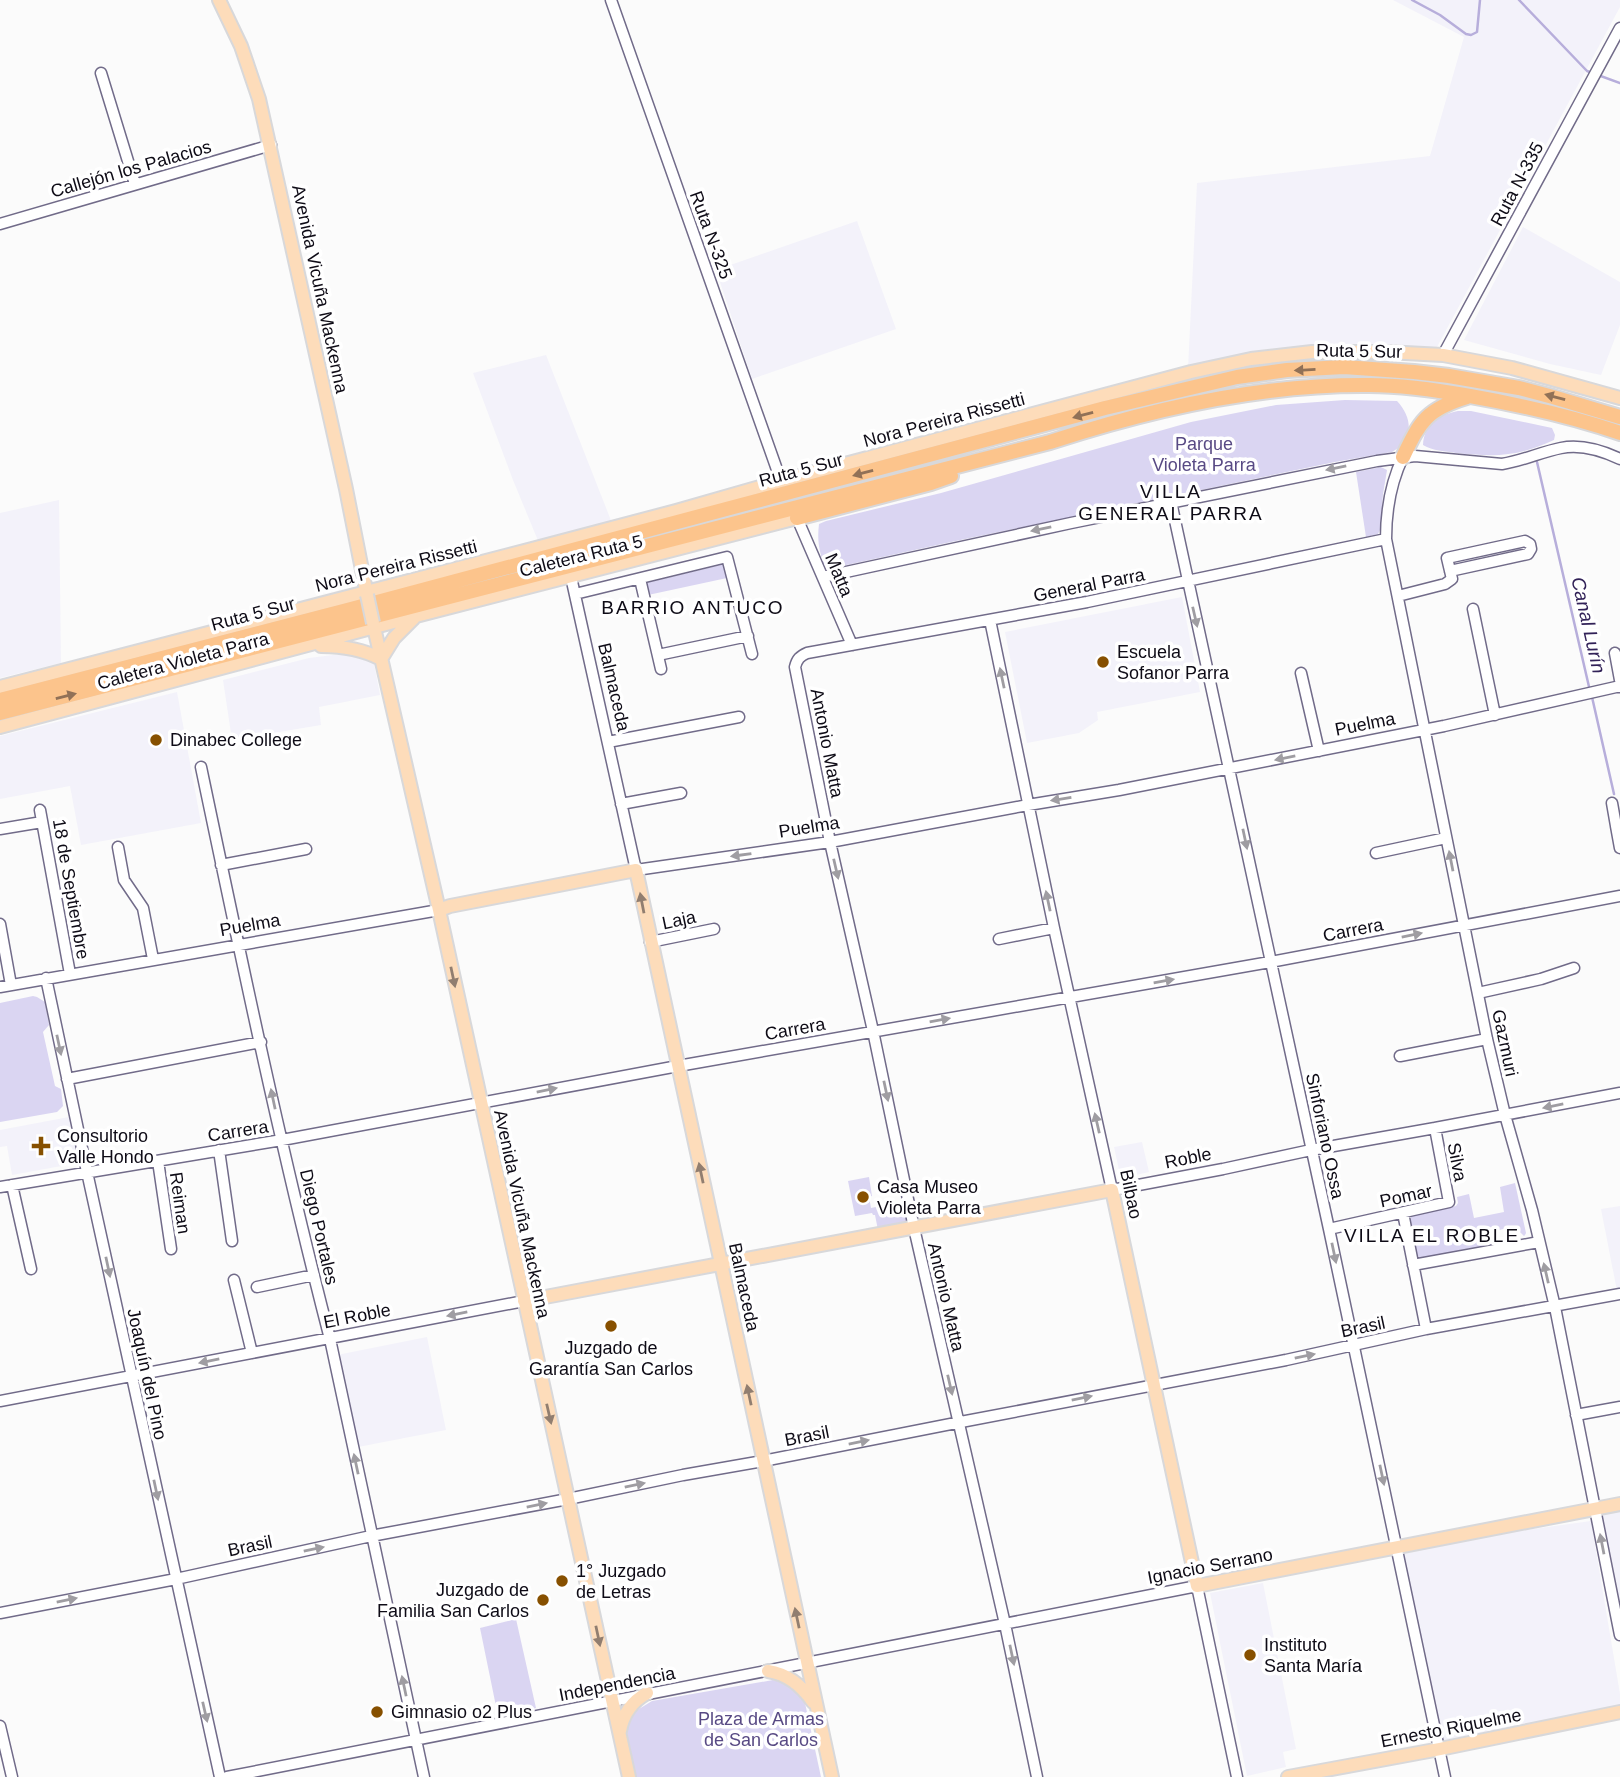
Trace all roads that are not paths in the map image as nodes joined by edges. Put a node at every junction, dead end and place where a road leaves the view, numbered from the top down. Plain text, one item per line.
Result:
1 (219, 0) edge
2 (611, 0) edge
3 (1620, 28) edge
4 (101, 74) dead end
5 (271, 145) junction
6 (135, 184) junction
7 (0, 224) edge
8 (1443, 355) junction
9 (1469, 396) junction
10 (1620, 398) edge
11 (1620, 416) edge
12 (1620, 433) edge
13 (1050, 442) junction
14 (1404, 457) junction
15 (1620, 458) edge
16 (781, 481) junction
17 (1171, 502) junction
18 (797, 518) junction
19 (1386, 539) junction
20 (1450, 571) junction
21 (571, 577) junction
22 (823, 577) junction
23 (640, 579) junction
24 (1187, 581) junction
25 (367, 593) junction
26 (575, 594) junction
27 (1398, 596) junction
28 (1474, 609) dead end
29 (416, 616) junction
30 (990, 620) junction
31 (374, 625) junction
32 (748, 636) junction
33 (852, 645) junction
34 (305, 646) junction
35 (752, 653) dead end
36 (1615, 653) dead end
37 (658, 654) junction
38 (382, 659) junction
39 (798, 659) joint
40 (661, 669) dead end
41 (1301, 673) dead end
42 (1620, 680) edge
43 (0, 687) edge
44 (1620, 687) edge
45 (0, 700) edge
46 (0, 713) edge
47 (1495, 715) junction
48 (739, 717) dead end
49 (0, 727) edge
50 (1424, 730) junction
51 (608, 743) junction
52 (1319, 751) junction
53 (201, 767) dead end
54 (1230, 769) junction
55 (681, 793) dead end
56 (1612, 803) dead end
57 (621, 804) junction
58 (1028, 805) junction
59 (40, 810) dead end
60 (42, 822) junction
61 (1618, 825) edge
62 (0, 829) edge
63 (1447, 838) junction
64 (830, 842) junction
65 (118, 847) dead end
66 (1620, 848) edge
67 (306, 849) dead end
68 (1376, 853) dead end
69 (221, 865) junction
70 (636, 870) junction
71 (1620, 896) edge
72 (439, 910) junction
73 (0, 924) edge
74 (1464, 925) junction
75 (1054, 928) junction
76 (714, 929) dead end
77 (999, 939) dead end
78 (650, 942) junction
79 (239, 945) junction
80 (153, 959) junction
81 (1270, 962) junction
82 (1574, 968) dead end
83 (70, 974) junction
84 (46, 978) junction
85 (6, 986) edge
86 (1478, 993) junction
87 (1069, 997) junction
88 (873, 1031) junction
89 (1488, 1039) junction
90 (261, 1042) junction
91 (1400, 1056) dead end
92 (678, 1066) junction
93 (67, 1079) junction
94 (1620, 1093) edge
95 (480, 1102) junction
96 (1505, 1115) junction
97 (1434, 1128) junction
98 (282, 1140) junction
99 (219, 1150) junction
100 (1311, 1150) junction
101 (158, 1161) junction
102 (87, 1172) junction
103 (12, 1185) junction
104 (0, 1187) edge
105 (1112, 1190) junction
106 (1449, 1202) joint
107 (1403, 1213) junction
108 (914, 1228) junction
109 (1329, 1228) junction
110 (232, 1241) dead end
111 (1539, 1241) junction
112 (171, 1249) dead end
113 (721, 1263) junction
114 (1413, 1265) junction
115 (31, 1269) dead end
116 (313, 1275) junction
117 (234, 1280) dead end
118 (257, 1287) dead end
119 (1620, 1294) edge
120 (524, 1301) junction
121 (1555, 1307) junction
122 (1426, 1329) junction
123 (330, 1339) junction
124 (1353, 1346) junction
125 (252, 1353) junction
126 (132, 1376) junction
127 (1154, 1384) junction
128 (0, 1401) edge
129 (1620, 1406) edge
130 (1576, 1415) junction
131 (958, 1422) junction
132 (763, 1461) junction
133 (568, 1499) junction
134 (1620, 1504) edge
135 (1595, 1509) junction
136 (371, 1536) junction
137 (1397, 1548) junction
138 (176, 1579) junction
139 (1197, 1586) junction
140 (0, 1613) edge
141 (1005, 1624) junction
142 (1620, 1635) edge
143 (807, 1664) junction
144 (768, 1671) junction
145 (647, 1693) junction
146 (612, 1700) junction
147 (817, 1708) junction
148 (1620, 1712) edge
149 (0, 1726) edge
150 (415, 1740) junction
151 (621, 1741) junction
152 (1440, 1749) junction
153 (12, 1777) edge
154 (220, 1777) edge
155 (228, 1777) edge
156 (424, 1777) edge
157 (629, 1777) edge
158 (832, 1777) edge
159 (1037, 1777) edge
160 (1237, 1777) edge
161 (1288, 1777) edge
162 (1445, 1777) edge

1 - 5 main road, Avenida Vicuña Mackenna
2 - 16 street, Ruta N-325
3 - 8 street, Ruta N-335
4 - 6 street
5 - 6 street, Callejón los Palacios
5 - 25 main road, Avenida Vicuña Mackenna
6 - 7 street, Callejón los Palacios
8 - 10 main road, Nora Pereira Rissetti
8 - 16 main road, Nora Pereira Rissetti
9 - 12 highway, Ruta 5 Sur
9 - 13 highway, Ruta 5 Sur
9 - 14 highway
11 -> 45 highway, Ruta 5 Sur
13 - 18 highway
46 -> 13 highway, Ruta 5 Sur
14 - 15 street
14 -> 17 street
14 - 19 street, Gazmuri
16 - 25 main road, Nora Pereira Rissetti
17 -> 22 street
17 - 24 street, Sinforiano Ossa
18 - 21 main road, Caletera Ruta 5
18 - 22 street, Matta
19 - 24 street, General Parra
19 - 27 street, Gazmuri
20 - 20 street
20 - 27 street
21 - 26 street, Balmaceda
21 - 29 main road, Caletera Ruta 5
22 - 33 street, Matta
23 - 26 street
23 - 32 street
23 - 37 street
24 - 30 street, General Parra
24 -> 54 street, Sinforiano Ossa
25 - 31 main road, Avenida Vicuña Mackenna, bridge
25 - 43 main road, Nora Pereira Rissetti
26 - 51 street, Balmaceda
27 - 50 street, Gazmuri
28 - 47 street
29 - 31 main road, Caletera Ruta 5
29 - 38 main road
30 - 33 street, General Parra
58 -> 30 street, Bilbao
31 - 34 main road, Caletera Violeta Parra
31 - 38 main road, Avenida Vicuña Mackenna
32 - 35 street
32 - 37 street
33 - 39 street, General Parra
34 - 38 main road
34 - 49 main road, Caletera Violeta Parra
36 - 42 street
37 - 40 street
38 - 72 main road, Avenida Vicuña Mackenna
39 - 64 street, Antonio Matta
41 - 52 street
44 - 47 street, Puelma
47 - 50 street, Puelma
48 - 51 street
50 - 52 street, Puelma
50 - 63 street, Gazmuri
51 - 57 street, Balmaceda
52 -> 54 street, Puelma
53 - 69 street, Diego Portales
54 -> 58 street, Puelma
54 -> 81 street, Sinforiano Ossa
55 - 57 street
56 - 61 street
57 - 70 street, Balmaceda
58 - 64 street, Puelma
75 -> 58 street, Bilbao
59 - 60 street, 18 de Septiembre
60 - 62 street
60 - 83 street, 18 de Septiembre
61 - 66 street
63 - 68 street
74 -> 63 street, Gazmuri
64 -> 70 street, Puelma
64 -> 88 street, Antonio Matta
65 - 80 street
67 - 69 street
69 - 79 street, Diego Portales
70 - 72 main road, Puelma
78 -> 70 main road, Balmaceda
71 - 74 street, Carrera
72 - 79 street, Puelma
72 -> 95 main road, Avenida Vicuña Mackenna
73 - 85 street
81 -> 74 street, Carrera
74 - 86 street, Gazmuri
75 - 77 street
75 - 87 street, Bilbao
76 - 78 street, Laja
78 - 92 main road, Balmaceda
79 - 80 street, Puelma
79 - 90 street, Diego Portales
80 - 83 street, Puelma
87 -> 81 street, Carrera
81 - 100 street, Sinforiano Ossa
82 - 86 street
83 - 84 street, Puelma
84 - 85 street, Puelma
84 -> 93 street, Joaquín del Pino
86 - 89 street, Gazmuri
88 -> 87 street, Carrera
105 -> 87 street, Bilbao
88 - 92 street, Carrera
88 -> 108 street, Antonio Matta
89 - 91 street
89 - 96 street, Gazmuri
90 - 93 street
98 -> 90 street, Diego Portales
95 -> 92 street, Carrera
113 -> 92 main road, Balmaceda
93 - 102 street, Joaquín del Pino
94 -> 96 street, Roble
95 - 98 street, Carrera
95 - 120 main road, Avenida Vicuña Mackenna
96 - 97 street, Roble
96 - 111 street, Gazmuri
97 - 100 street, Roble
97 - 106 street, Silva
98 - 99 street, Carrera
98 - 116 street, Diego Portales
99 - 101 street, Carrera
99 - 110 street
100 - 105 street, Roble
100 - 109 street, Sinforiano Ossa
101 - 102 street, Carrera
101 - 112 street, Reiman
102 - 103 street, Carrera
102 -> 126 street, Joaquín del Pino
103 - 104 street, Carrera
103 - 115 street
105 - 108 main road, Roble
105 - 127 main road, Bilbao
106 - 107 street, Pomar
107 - 109 street, Pomar
107 - 114 street
108 - 113 main road, Roble
108 -> 131 street, Antonio Matta
109 -> 124 street, Sinforiano Ossa
111 - 114 street
121 -> 111 street, Gazmuri
113 - 120 main road, El Roble
132 -> 113 main road, Balmaceda
114 - 122 street
116 - 118 street
116 - 123 street, Diego Portales
117 - 125 street
119 - 121 street, Brasil
120 -> 123 street, El Roble
120 -> 133 main road, Avenida Vicuña Mackenna
121 - 122 street, Brasil
121 - 130 street, Gazmuri
122 - 124 street, Brasil
123 - 125 street, El Roble
136 -> 123 street, Diego Portales
127 -> 124 street, Brasil
124 -> 137 street, Sinforiano Ossa
125 -> 126 street, El Roble
126 - 128 street, El Roble
126 -> 138 street, Joaquín del Pino
131 -> 127 street, Brasil
127 - 139 main road, Bilbao
129 - 130 street
130 - 135 street, Gazmuri
132 -> 131 street, Brasil
131 - 141 street, Antonio Matta
133 -> 132 street, Brasil
143 -> 132 main road, Balmaceda
136 -> 133 street, Brasil
133 -> 146 main road, Avenida Vicuña Mackenna
134 - 135 main road, Ignacio Serrano
135 - 137 main road, Ignacio Serrano
142 -> 135 street, Gazmuri
138 -> 136 street, Brasil
150 -> 136 street, Diego Portales
137 - 139 main road, Ignacio Serrano
137 - 152 street, Sinforiano Ossa
140 -> 138 street, Brasil
138 -> 154 street, Joaquín del Pino
139 - 141 street, Ignacio Serrano
139 - 160 street, Bilbao
141 - 143 street, Ignacio Serrano
141 -> 159 street, Antonio Matta
143 - 144 street, Independencia
143 - 147 main road, Balmaceda
144 - 145 street, Independencia
144 - 147 main road
145 - 146 street, Independencia
145 - 151 main road
146 - 150 street, Independencia
146 - 151 main road, Avenida Vicuña Mackenna
147 - 158 main road, Balmaceda
148 - 152 main road, Ernesto Riquelme
149 - 153 street
150 - 155 street, Independencia
150 - 156 street, Diego Portales
151 - 157 main road, Avenida Vicuña Mackenna
152 - 161 main road, Ernesto Riquelme
152 - 162 street, Sinforiano Ossa

